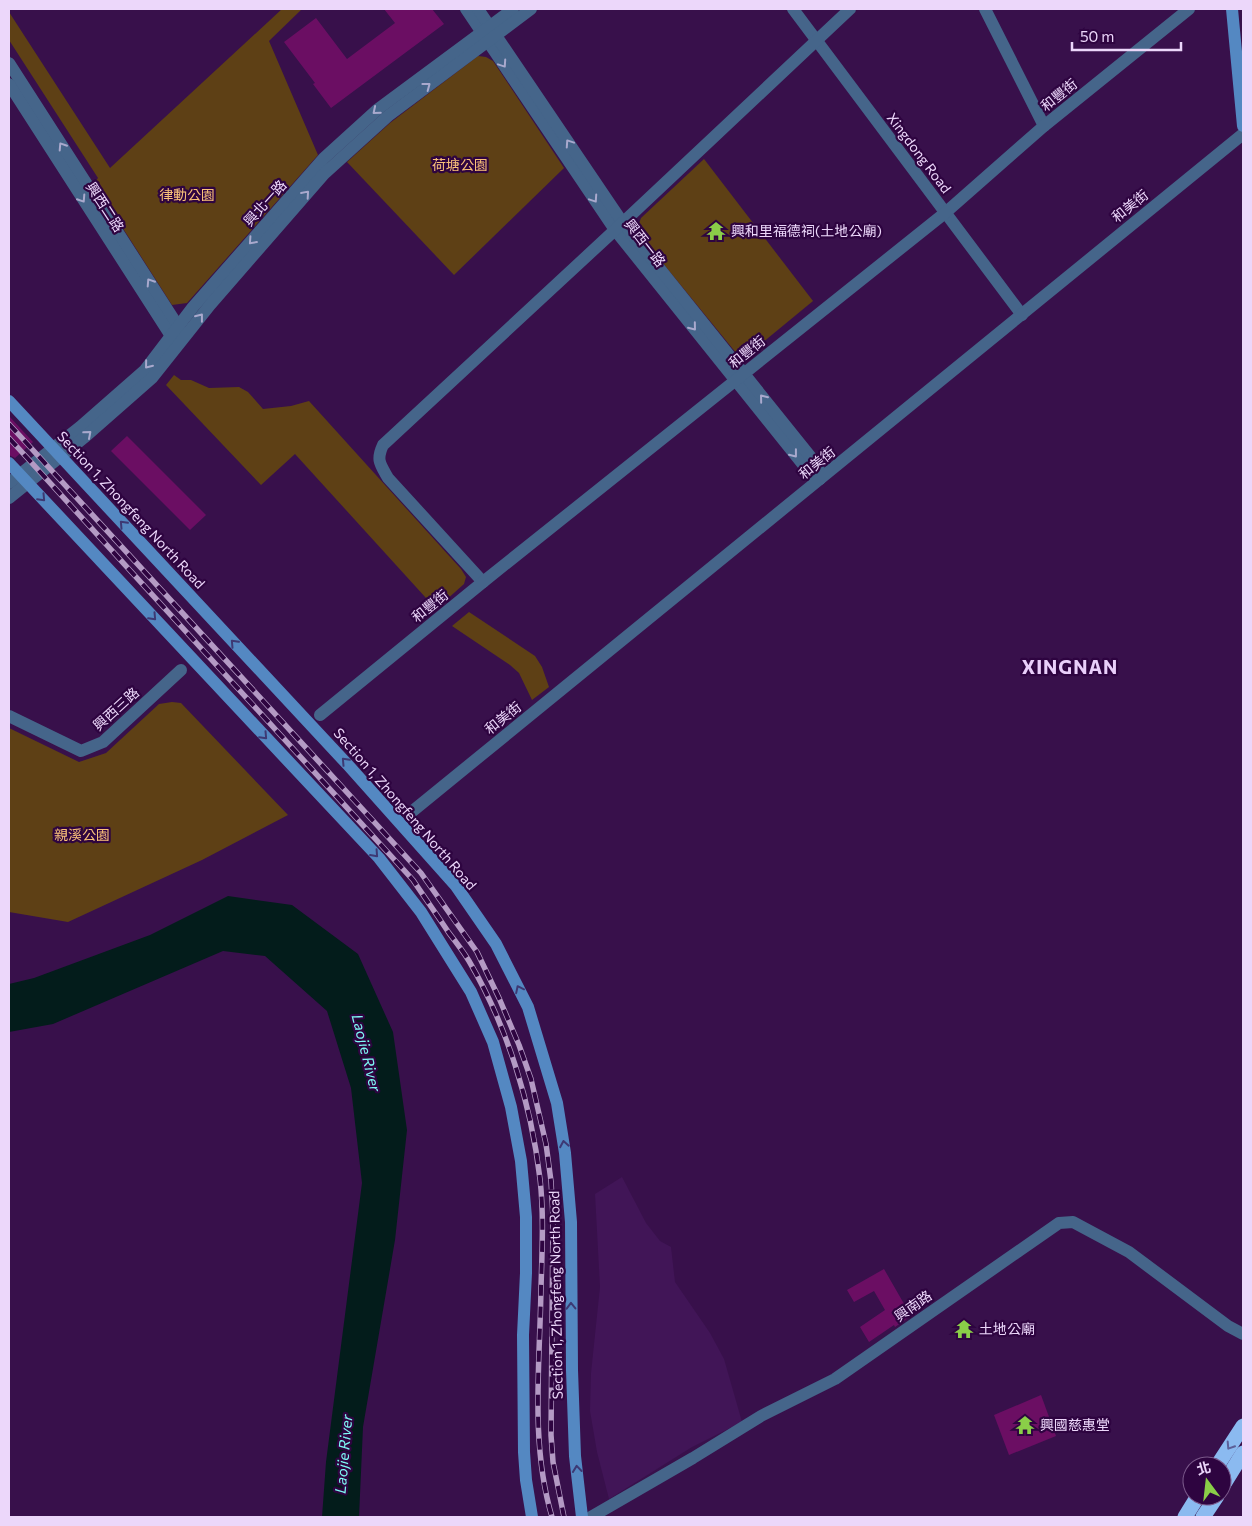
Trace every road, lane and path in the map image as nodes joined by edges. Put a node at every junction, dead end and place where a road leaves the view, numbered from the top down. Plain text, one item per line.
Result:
1 (466, 9) edge
2 (478, 9) edge
3 (514, 9) edge
4 (530, 9) edge
5 (793, 9) edge
6 (850, 9) edge
7 (985, 9) edge
8 (1189, 9) edge
9 (1232, 9) edge
10 (489, 33) junction
11 (816, 40) junction
12 (9, 63) edge
13 (9, 84) edge
14 (1044, 126) junction
15 (1243, 126) edge
16 (1243, 134) edge
17 (945, 213) junction
18 (619, 227) junction
19 (1022, 315) junction
20 (177, 334) junction
21 (740, 377) junction
22 (9, 401) edge
23 (59, 449) junction
24 (9, 463) edge
25 (23, 478) junction
26 (820, 479) junction
27 (9, 483) edge
28 (9, 498) edge
29 (483, 582) junction
30 (181, 670) dead end
31 (320, 715) dead end
32 (9, 716) edge
33 (409, 814) dead end
34 (1243, 1334) edge
35 (1243, 1426) edge
36 (1243, 1453) edge
37 (1224, 1456) edge
38 (1232, 1471) edge
39 (1192, 1506) edge
40 (1210, 1506) edge
41 (532, 1517) edge
42 (582, 1517) edge
43 (591, 1517) edge
44 (1185, 1517) edge
45 (1203, 1517) edge

1 - 10 street, 興西一路
2 - 10 street
3 - 10 street, 興北一路
4 - 10 street
5 - 11 street, Xingdong Road
6 - 11 street
7 - 14 street
8 - 14 street, 和豐街
9 - 15 main road
10 - 18 street, 興西一路
10 - 20 street, 興北一路
11 - 17 street, Xingdong Road
11 - 18 street
20 -> 12 street
13 -> 20 street, 興西二路
14 - 17 street, 和豐街
16 - 19 street, 和美街
17 - 19 street, Xingdong Road
17 - 21 street, 和豐街
18 - 21 street, 興西一路
18 - 29 street
19 - 26 street, 和美街
20 - 23 street, 興北一路
21 - 26 street, 興西一路
21 - 29 street, 和豐街
22 - 23 main road, Section 1, Zhongfeng North Road
23 - 25 street, 興北一路
42 -> 23 main road, Section 1, Zhongfeng North Road
24 - 25 main road, Section 1, Zhongfeng North Road
25 - 27 street
25 - 28 street
25 -> 41 main road, Section 1, Zhongfeng North Road
26 - 33 street, 和美街
29 - 31 street, 和豐街
30 - 32 street, 興西三路
34 - 43 street, 興南路
35 -> 37 highway
36 - 38 highway
39 - 44 highway
40 - 45 highway

